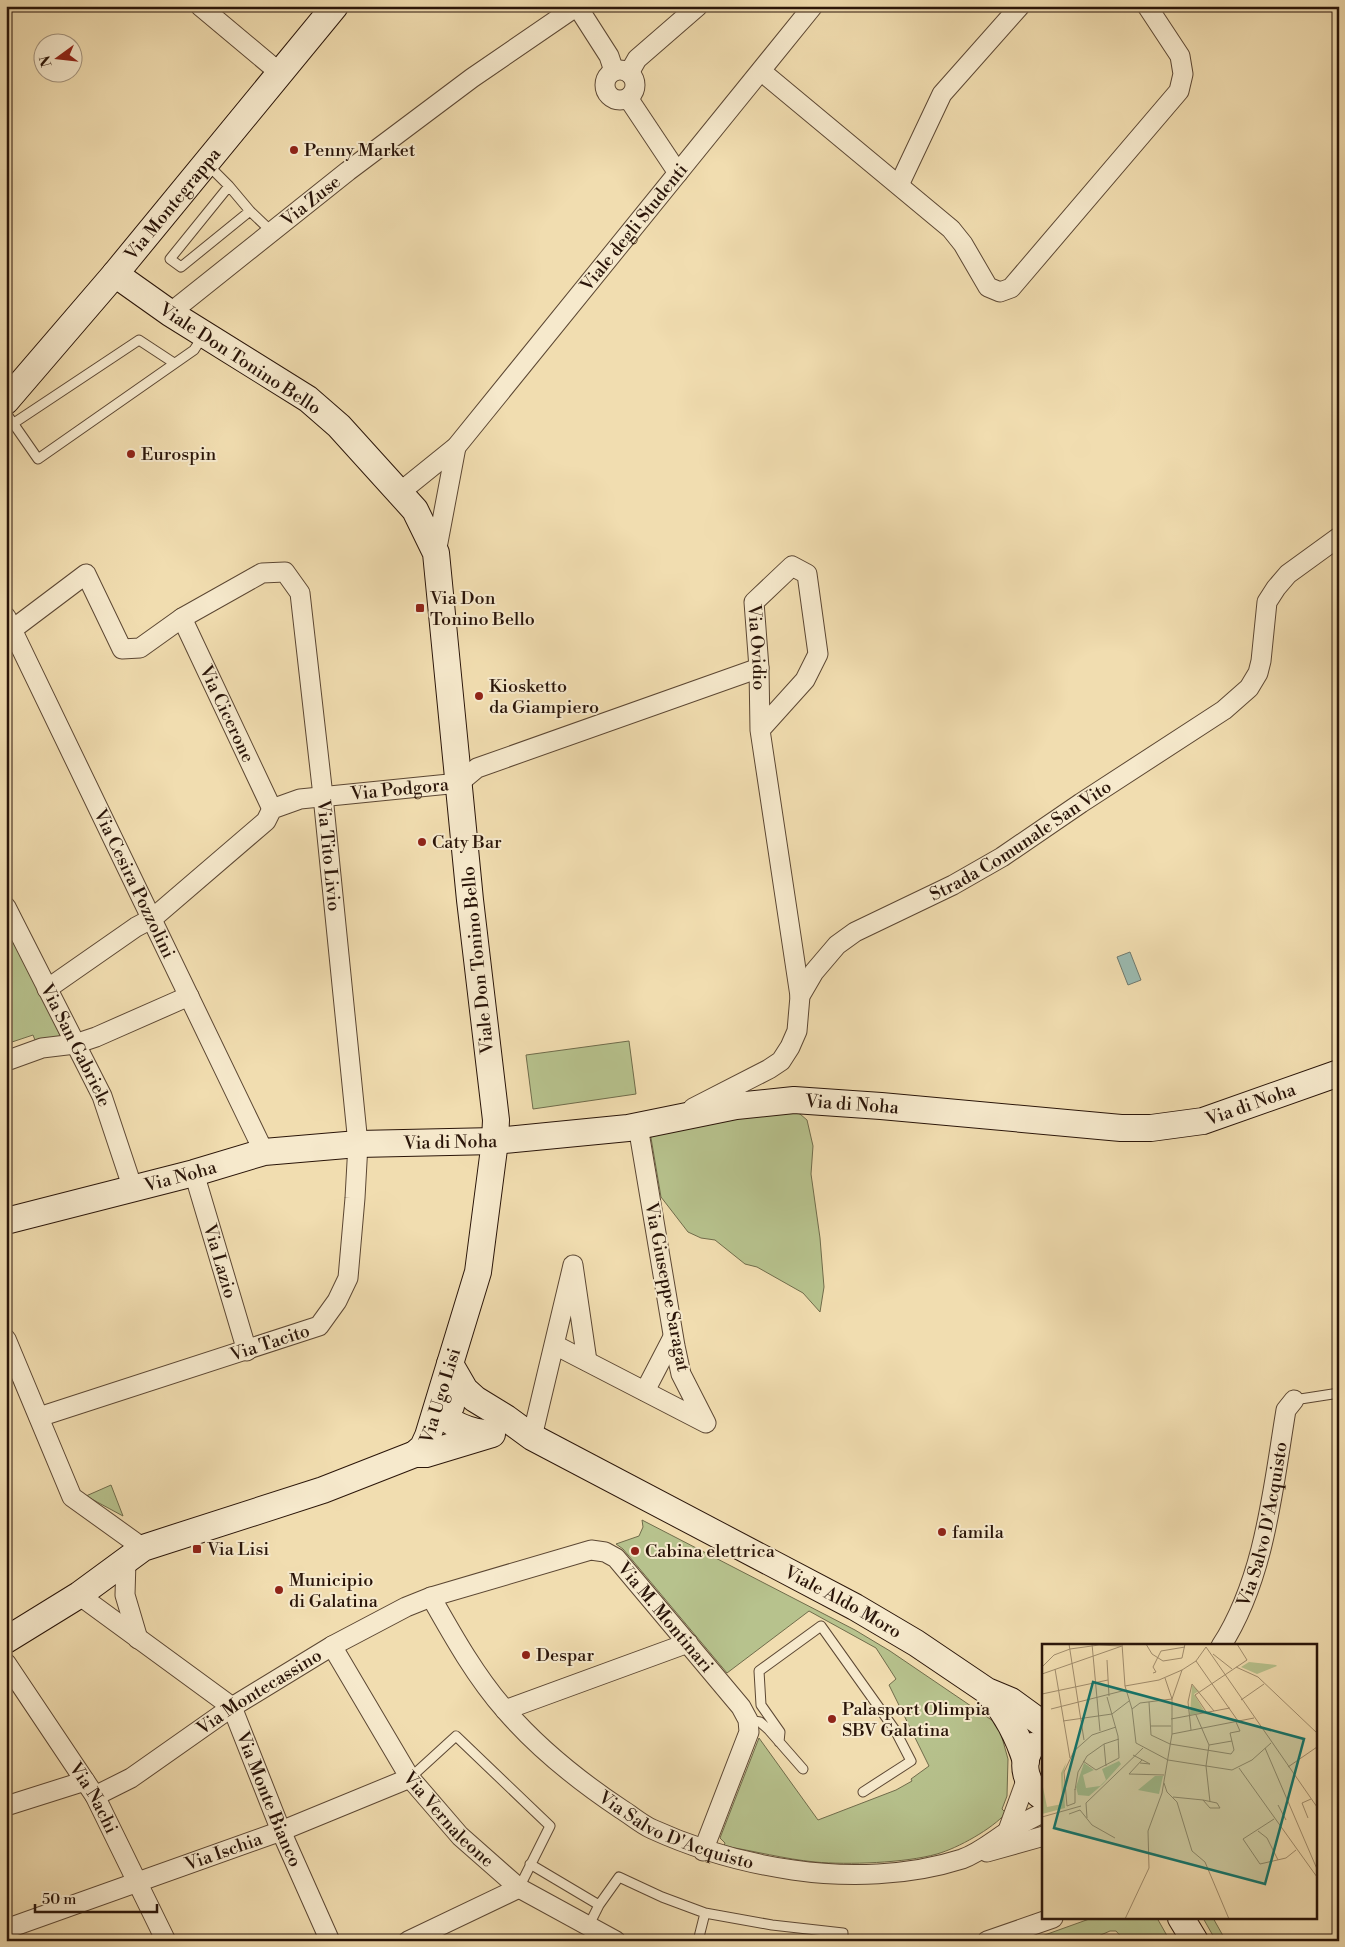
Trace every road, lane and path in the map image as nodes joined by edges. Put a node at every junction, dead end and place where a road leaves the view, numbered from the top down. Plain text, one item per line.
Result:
1 (200, 6) edge
2 (335, 6) edge
3 (577, 6) edge
4 (698, 6) edge
5 (813, 6) edge
6 (1020, 6) edge
7 (1147, 6) edge
8 (761, 71) junction
9 (622, 72) junction
10 (280, 73) junction
11 (628, 98) junction
12 (206, 162) junction
13 (678, 173) junction
14 (899, 185) junction
15 (229, 186) junction
16 (250, 212) junction
17 (271, 231) junction
18 (115, 274) junction
19 (170, 313) junction
20 (204, 334) junction
21 (174, 363) junction
22 (10, 412) edge
23 (6, 413) edge
24 (456, 447) junction
25 (399, 493) junction
26 (1339, 537) edge
27 (436, 553) junction
28 (182, 618) junction
29 (9, 623) edge
30 (759, 668) junction
31 (760, 730) junction
32 (459, 783) junction
33 (323, 796) junction
34 (272, 809) junction
35 (6, 907) edge
36 (153, 918) junction
37 (47, 989) junction
38 (189, 996) junction
39 (800, 996) junction
40 (75, 1044) junction
41 (6, 1061) edge
42 (1339, 1073) edge
43 (676, 1117) junction
44 (638, 1126) junction
45 (495, 1141) junction
46 (358, 1144) junction
47 (264, 1152) junction
48 (194, 1173) junction
49 (133, 1189) junction
50 (6, 1221) edge
51 (673, 1337) junction
52 (6, 1339) edge
53 (555, 1345) junction
54 (247, 1350) junction
55 (587, 1361) junction
56 (450, 1364) junction
57 (645, 1391) junction
58 (1339, 1393) edge
59 (1294, 1400) joint
60 (437, 1409) junction
61 (39, 1417) junction
62 (498, 1426) junction
63 (532, 1437) junction
64 (415, 1454) junction
65 (134, 1555) junction
66 (79, 1595) junction
67 (430, 1598) junction
68 (138, 1639) junction
69 (6, 1640) edge
70 (688, 1643) junction
71 (1222, 1644) edge
72 (332, 1646) junction
73 (6, 1663) edge
74 (987, 1691) junction
75 (232, 1707) junction
76 (505, 1710) junction
77 (748, 1720) junction
78 (1042, 1724) edge
79 (1042, 1738) edge
80 (779, 1742) junction
81 (803, 1769) dead end
82 (1026, 1770) junction
83 (410, 1778) junction
84 (90, 1788) junction
85 (863, 1792) dead end
86 (1042, 1796) edge
87 (6, 1806) edge
88 (1042, 1813) edge
89 (281, 1831) junction
90 (1007, 1832) junction
91 (1042, 1837) edge
92 (704, 1851) junction
93 (964, 1858) junction
94 (530, 1864) junction
95 (137, 1883) junction
96 (518, 1888) junction
97 (599, 1905) junction
98 (705, 1913) junction
99 (1047, 1920) edge
100 (1182, 1920) edge
101 (588, 1927) junction
102 (6, 1929) edge
103 (166, 1941) edge
104 (330, 1941) edge
105 (408, 1941) edge
106 (616, 1941) edge
107 (698, 1941) edge
108 (843, 1941) edge
109 (987, 1941) edge
110 (1195, 1941) edge

1 - 10 street
2 - 10 main road, Via Montegrappa
3 - 9 street
3 - 17 street, Via Zuse
4 - 9 street
5 - 8 street, Viale degli Studenti
6 - 14 street
7 - 14 street
8 - 13 street, Viale degli Studenti
8 - 14 street
9 - 11 street
9 - 11 street
10 - 12 main road, Via Montegrappa
11 - 13 street
12 - 15 lane
12 - 18 main road, Via Montegrappa
13 - 24 street, Viale degli Studenti
15 - 16 lane
15 - 16 lane
16 - 17 lane
17 - 19 street, Via Zuse
18 - 19 main road, Viale Don Tonino Bello
18 - 22 main road, Via Montegrappa
19 - 20 main road, Viale Don Tonino Bello
20 - 21 lane
20 - 25 main road, Viale Don Tonino Bello
21 - 22 lane
21 - 22 lane
22 - 23 lane
24 - 25 street, Viale degli Studenti
24 - 27 street
25 - 27 main road, Viale Don Tonino Bello
26 - 39 street, Strada Comunale San Vito
27 - 32 main road, Viale Don Tonino Bello
28 - 29 street
28 - 33 street, Via Tito Livio
28 - 34 street, Via Cicerone
29 - 36 street, Via Cesira Pozzolini
30 - 31 street, Via Ovidio
30 - 31 street, Via Ovidio
30 - 32 street, Via Podgora
31 - 39 street, Via Ovidio
32 - 33 street, Via Podgora
32 - 45 main road, Viale Don Tonino Bello
33 - 34 street, Via Podgora
33 - 46 street, Via Tito Livio
34 - 36 street
35 - 37 street, Via San Gabriele
36 - 37 street
36 - 38 street, Via Cesira Pozzolini
37 - 40 street, Via San Gabriele
38 - 40 street
38 - 47 street, Via Cesira Pozzolini
39 - 43 street, Strada Comunale San Vito
40 - 41 street
40 - 49 street, Via San Gabriele
42 - 43 main road, Via di Noha
43 - 44 main road, Via di Noha
44 - 45 main road, Via di Noha
44 - 51 street, Via Giuseppe Saragat
45 - 46 main road, Via di Noha
45 - 56 main road, Via Ugo Lisi
46 - 47 main road, Via Noha
46 - 54 street, Via Tacito
47 - 48 main road, Via Noha
48 - 49 main road, Via Noha
48 - 54 street, Via Lazio
49 - 50 main road, Via Noha
51 - 57 street
51 - 57 street, Via Giuseppe Saragat
52 - 61 street
53 - 55 street, Via Giuseppe Saragat
53 - 55 street
53 - 63 street
54 - 61 street, Via Tacito
55 - 57 street, Via Giuseppe Saragat
56 - 60 main road, Via Ugo Lisi
56 - 62 main road, Viale Aldo Moro
58 - 59 lane
59 - 71 street, Via Salvo D'Acquisto
60 - 62 main road, Viale Aldo Moro
60 - 64 main road, Via Ugo Lisi
61 - 65 street
62 - 63 main road, Viale Aldo Moro
62 - 64 main road
63 - 74 main road, Viale Aldo Moro
64 - 65 main road, Via Ugo Lisi
65 - 66 main road, Via Ugo Lisi
65 - 68 street
66 - 68 street
66 - 69 main road, Via Ugo Lisi
67 - 70 street, Via M. Montinari
67 - 72 street, Via Montecassino
67 - 76 street, Via Salvo D'Acquisto
68 - 75 street
70 - 76 street
70 - 77 street, Via M. Montinari
72 - 75 street, Via Montecassino
72 - 83 street, Via Vernaleone
73 - 84 street, Via Nachi
74 - 78 main road, Viale Aldo Moro
74 - 82 main road, Viale Aldo Moro
75 - 84 street, Via Montecassino
75 - 89 street, Via Monte Bianco
76 - 92 street, Via Salvo D'Acquisto
77 - 80 lane
77 - 92 street
79 - 82 main road
80 - 81 lane
80 - 85 lane
82 - 86 main road, Viale Aldo Moro
82 - 90 street
83 - 89 street, Via Ischia
83 - 94 lane
83 - 96 street, Via Vernaleone
84 - 87 street, Via Montecassino
84 - 95 street, Via Nachi
88 - 90 street, Via Salvo D'Acquisto
89 - 95 street, Via Ischia
89 - 104 street, Via Monte Bianco
90 - 93 street, Via Salvo D'Acquisto
91 - 93 street
92 - 93 street, Via Salvo D'Acquisto
94 - 96 lane
94 - 97 lane
95 - 102 street, Via Ischia
95 - 103 street, Via Nachi
96 - 101 street, Via Vernaleone
96 - 105 street
97 - 98 lane
97 - 101 lane
98 - 107 lane
98 - 108 lane
99 - 109 street
100 - 110 main road
101 - 106 street, Via Vernaleone

